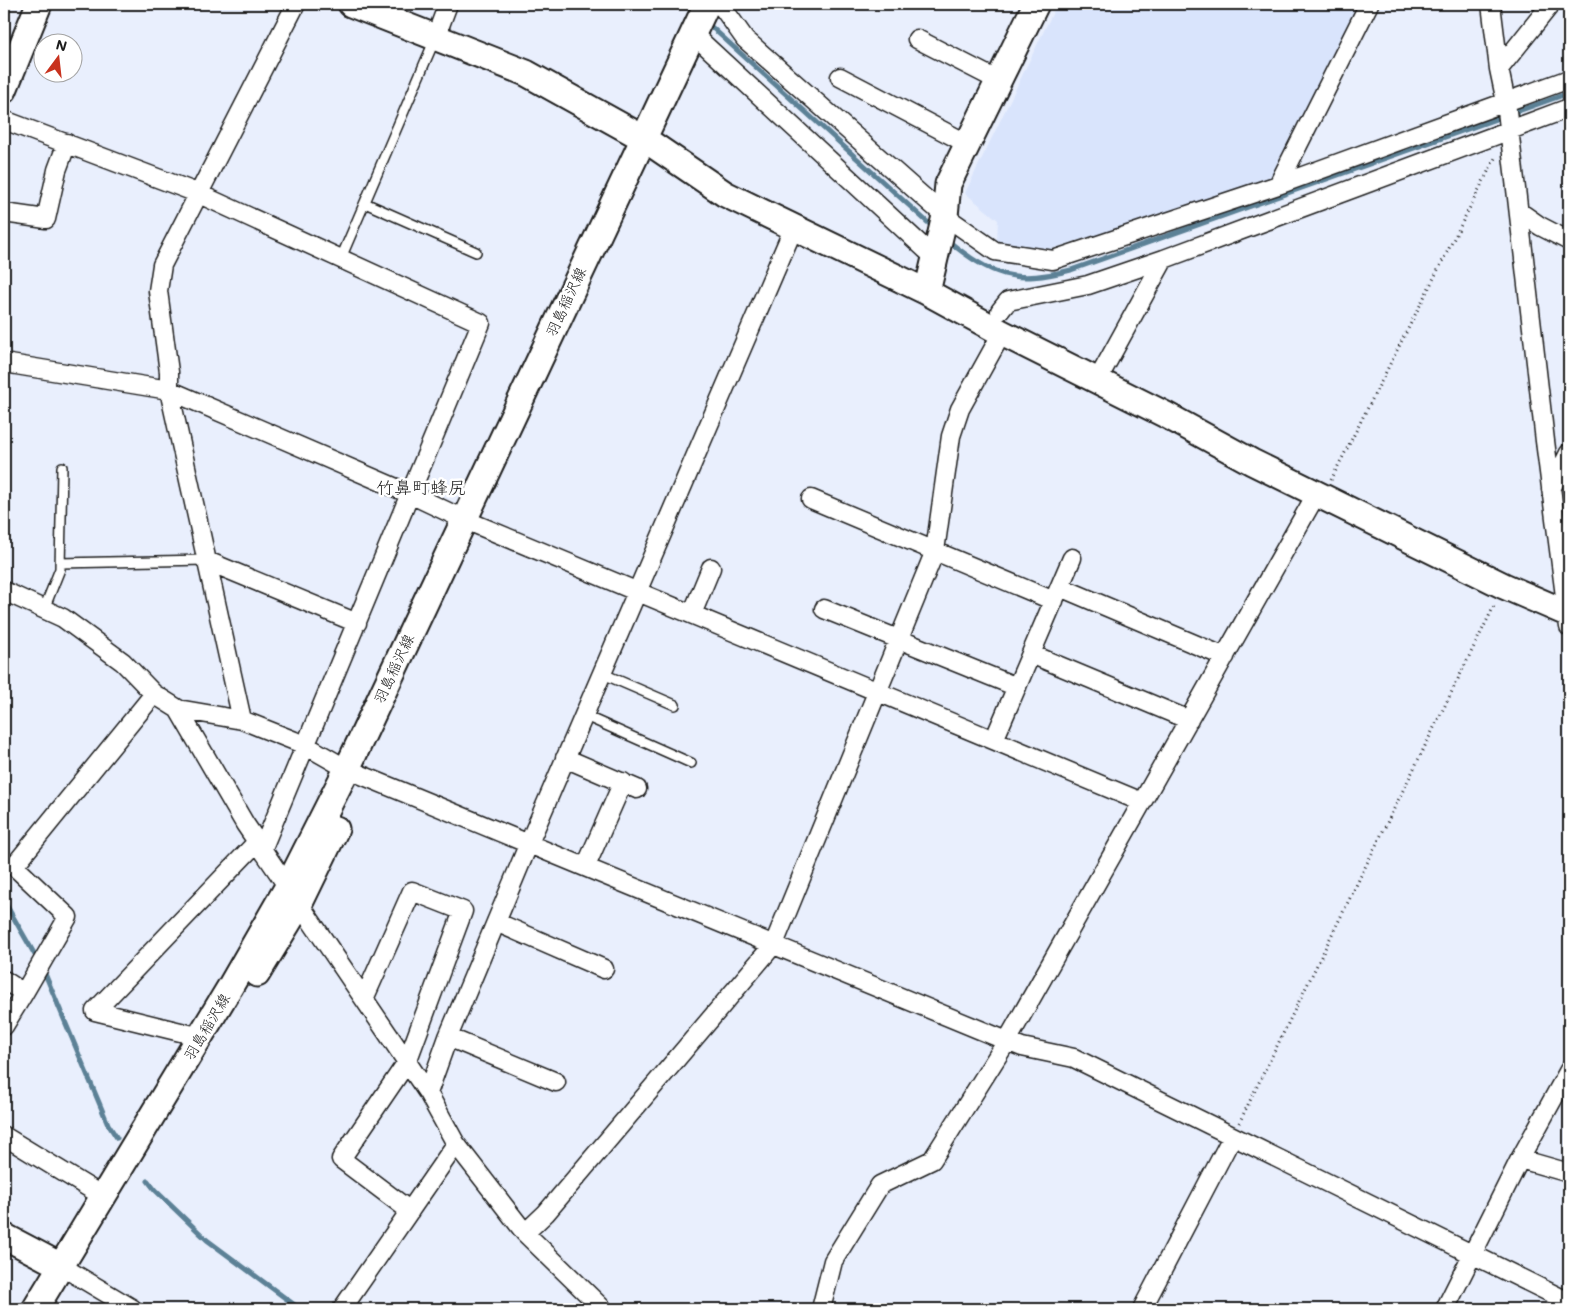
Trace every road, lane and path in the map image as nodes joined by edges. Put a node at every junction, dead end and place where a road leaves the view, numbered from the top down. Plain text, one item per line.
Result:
1 (39, 4) edge
2 (296, 4) edge
3 (351, 4) edge
4 (448, 4) edge
5 (1036, 4) edge
6 (1369, 4) edge
7 (1491, 4) edge
8 (1551, 4) edge
9 (710, 19) edge
10 (436, 36) junction
11 (917, 39) dead end
12 (1499, 69) junction
13 (840, 77) dead end
14 (1569, 79) edge
15 (997, 80) junction
16 (4, 90) edge
17 (1569, 108) edge
18 (1508, 116) junction
19 (4, 120) edge
20 (67, 143) junction
21 (650, 143) junction
22 (966, 143) junction
23 (1278, 185) junction
24 (197, 193) junction
25 (365, 203) junction
26 (1520, 212) junction
27 (4, 213) edge
28 (794, 227) junction
29 (941, 236) junction
30 (1569, 241) edge
31 (476, 252) dead end
32 (341, 258) junction
33 (1164, 259) junction
34 (927, 292) junction
35 (1001, 322) junction
36 (4, 363) edge
37 (1097, 381) junction
38 (169, 390) junction
39 (1569, 453) edge
40 (62, 467) dead end
41 (1551, 489) junction
42 (410, 494) junction
43 (1320, 495) junction
44 (811, 499) dead end
45 (470, 522) junction
46 (934, 550) junction
47 (1072, 558) dead end
48 (205, 560) junction
49 (60, 564) junction
50 (711, 568) dead end
51 (1504, 586) junction
52 (4, 591) edge
53 (636, 591) junction
54 (1057, 594) junction
55 (44, 609) junction
56 (824, 609) dead end
57 (692, 614) junction
58 (1569, 618) edge
59 (357, 623) junction
60 (899, 639) junction
61 (1031, 654) junction
62 (1225, 657) junction
63 (601, 673) junction
64 (1017, 687) junction
65 (876, 690) junction
66 (154, 694) junction
67 (675, 705) dead end
68 (178, 709) junction
69 (583, 715) junction
70 (242, 720) junction
71 (1190, 720) junction
72 (994, 740) junction
73 (304, 745) junction
74 (565, 758) junction
75 (691, 763) dead end
76 (354, 772) junction
77 (1142, 802) junction
78 (529, 843) junction
79 (260, 846) junction
80 (586, 866) junction
81 (293, 896) junction
82 (496, 922) junction
83 (774, 944) junction
84 (604, 970) dead end
85 (4, 980) edge
86 (24, 993) junction
87 (364, 999) junction
88 (4, 1026) edge
89 (201, 1037) junction
90 (448, 1037) junction
91 (1007, 1041) junction
92 (407, 1062) junction
93 (1569, 1070) edge
94 (556, 1082) dead end
95 (428, 1093) junction
96 (4, 1136) edge
97 (1232, 1137) junction
98 (456, 1144) junction
99 (1520, 1159) junction
100 (1569, 1173) edge
101 (104, 1197) junction
102 (410, 1211) junction
103 (525, 1234) junction
104 (4, 1236) edge
105 (1471, 1254) junction
106 (67, 1270) junction
107 (1569, 1302) edge
108 (35, 1309) edge
109 (53, 1309) edge
110 (132, 1309) edge
111 (342, 1309) edge
112 (603, 1309) edge
113 (821, 1309) edge
114 (1142, 1309) edge
115 (1445, 1309) edge

1 - 16 main road
2 - 24 street
3 - 10 main road
4 - 10 street
5 - 15 main road
6 - 23 street
7 - 12 street
8 - 12 street
9 - 21 main road, 羽島稲沢線
9 - 29 street
9 - 29 street
10 - 21 main road
10 - 25 lane
11 - 15 street
12 - 18 street
13 - 22 street
14 - 18 street
15 - 22 main road
17 - 18 street
18 - 23 street
18 - 26 street
18 - 33 street
18 - 43 path
19 - 20 street
20 - 24 street
20 - 27 street
21 - 28 main road
21 - 45 main road, 羽島稲沢線
22 - 29 main road
23 - 29 street
24 - 32 street
24 - 38 street
25 - 31 lane
25 - 32 lane
26 - 30 street
26 - 41 street
28 - 34 main road
28 - 53 street
29 - 34 main road
32 - 42 street
33 - 35 street
33 - 37 street
34 - 35 main road
35 - 37 main road
35 - 46 street
36 - 38 street
37 - 43 main road
38 - 42 street
38 - 48 street
39 - 41 street
40 - 49 lane
41 - 58 street
42 - 45 street
42 - 59 street
43 - 51 main road
43 - 62 street
44 - 46 street
45 - 53 street
45 - 76 main road, 羽島稲沢線
46 - 54 street
46 - 60 street
47 - 54 street
48 - 49 lane
48 - 59 street
48 - 70 street
49 - 55 lane
50 - 57 street
51 - 58 main road
51 - 97 path
52 - 55 street
53 - 57 street
53 - 63 street
54 - 61 street
54 - 62 street
55 - 66 street
56 - 60 street
57 - 65 street
59 - 73 street
60 - 64 street
60 - 65 street
61 - 64 street
61 - 71 street
62 - 71 street
63 - 67 lane
63 - 69 street
64 - 72 street
65 - 72 street
65 - 83 street
66 - 68 street
66 - 86 street
68 - 70 street
68 - 79 street
69 - 74 street
69 - 75 lane
70 - 73 street
71 - 77 street
72 - 77 street
73 - 76 street
73 - 79 street
74 - 78 street
74 - 80 street
76 - 78 street
76 - 81 main road, 羽島稲沢線
77 - 91 street
78 - 80 street
78 - 82 street
79 - 81 street
79 - 89 street
80 - 83 street
81 - 87 street
81 - 89 main road, 羽島稲沢線
81 - 106 main road, 羽島稲沢線
82 - 84 street
82 - 90 street
83 - 91 street
83 - 103 street
85 - 86 street
86 - 88 street
87 - 92 street
87 - 92 street
89 - 101 main road, 羽島稲沢線
90 - 94 street
90 - 95 street
91 - 97 street
91 - 113 street
92 - 95 street
92 - 102 street
93 - 99 street
95 - 98 street
96 - 101 street
97 - 105 street
97 - 114 street
98 - 102 street
98 - 103 street
99 - 100 street
99 - 105 street
101 - 106 main road, 羽島稲沢線
102 - 111 street
103 - 112 street
104 - 106 main road
105 - 107 street
105 - 115 street
106 - 108 main road, 羽島稲沢線
106 - 109 main road, 羽島稲沢線
106 - 110 street

